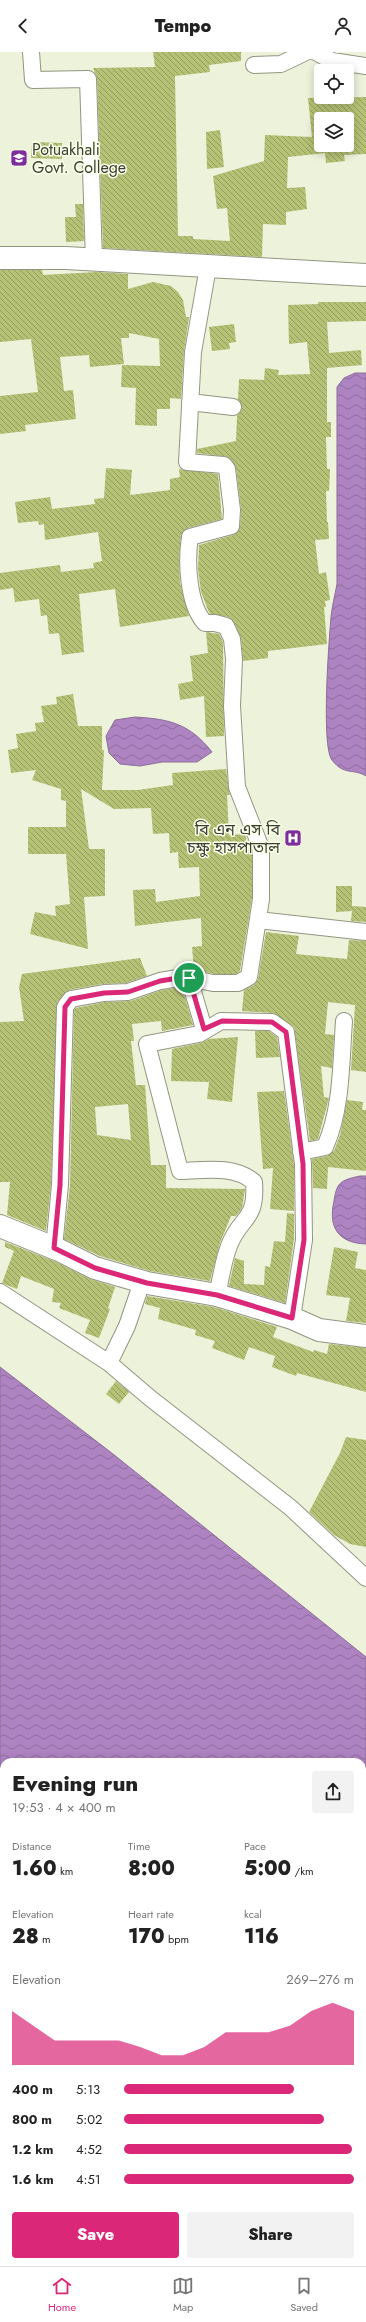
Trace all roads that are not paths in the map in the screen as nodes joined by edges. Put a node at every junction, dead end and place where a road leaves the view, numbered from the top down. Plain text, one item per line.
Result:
1 (31, 52) edge
2 (306, 52) edge
3 (316, 52) edge
4 (254, 65) dead end
5 (366, 66) edge
6 (0, 258) edge
7 (94, 260) junction
8 (208, 266) junction
9 (366, 275) edge
10 (190, 402) junction
11 (233, 407) dead end
12 (258, 920) junction
13 (366, 932) edge
14 (189, 978) junction
15 (344, 1021) dead end
16 (204, 1029) junction
17 (301, 1152) junction
18 (0, 1226) edge
19 (54, 1248) junction
20 (142, 1282) junction
21 (0, 1292) edge
22 (217, 1295) junction
23 (292, 1318) junction
24 (366, 1336) edge
25 (109, 1363) junction
26 (366, 1578) edge

1 - 7 street
2 - 4 street
3 - 5 street
6 - 7 street
7 - 8 street
8 - 9 street
8 - 10 street
10 - 11 street
10 - 12 street
12 - 13 street
12 - 14 street
14 - 16 street
14 - 19 street
15 - 17 street
16 - 17 street
16 - 22 street
17 - 23 street
18 - 19 street
19 - 20 street
20 - 22 street
20 - 25 street
21 - 25 street
22 - 23 street
23 - 24 street
25 - 26 street

